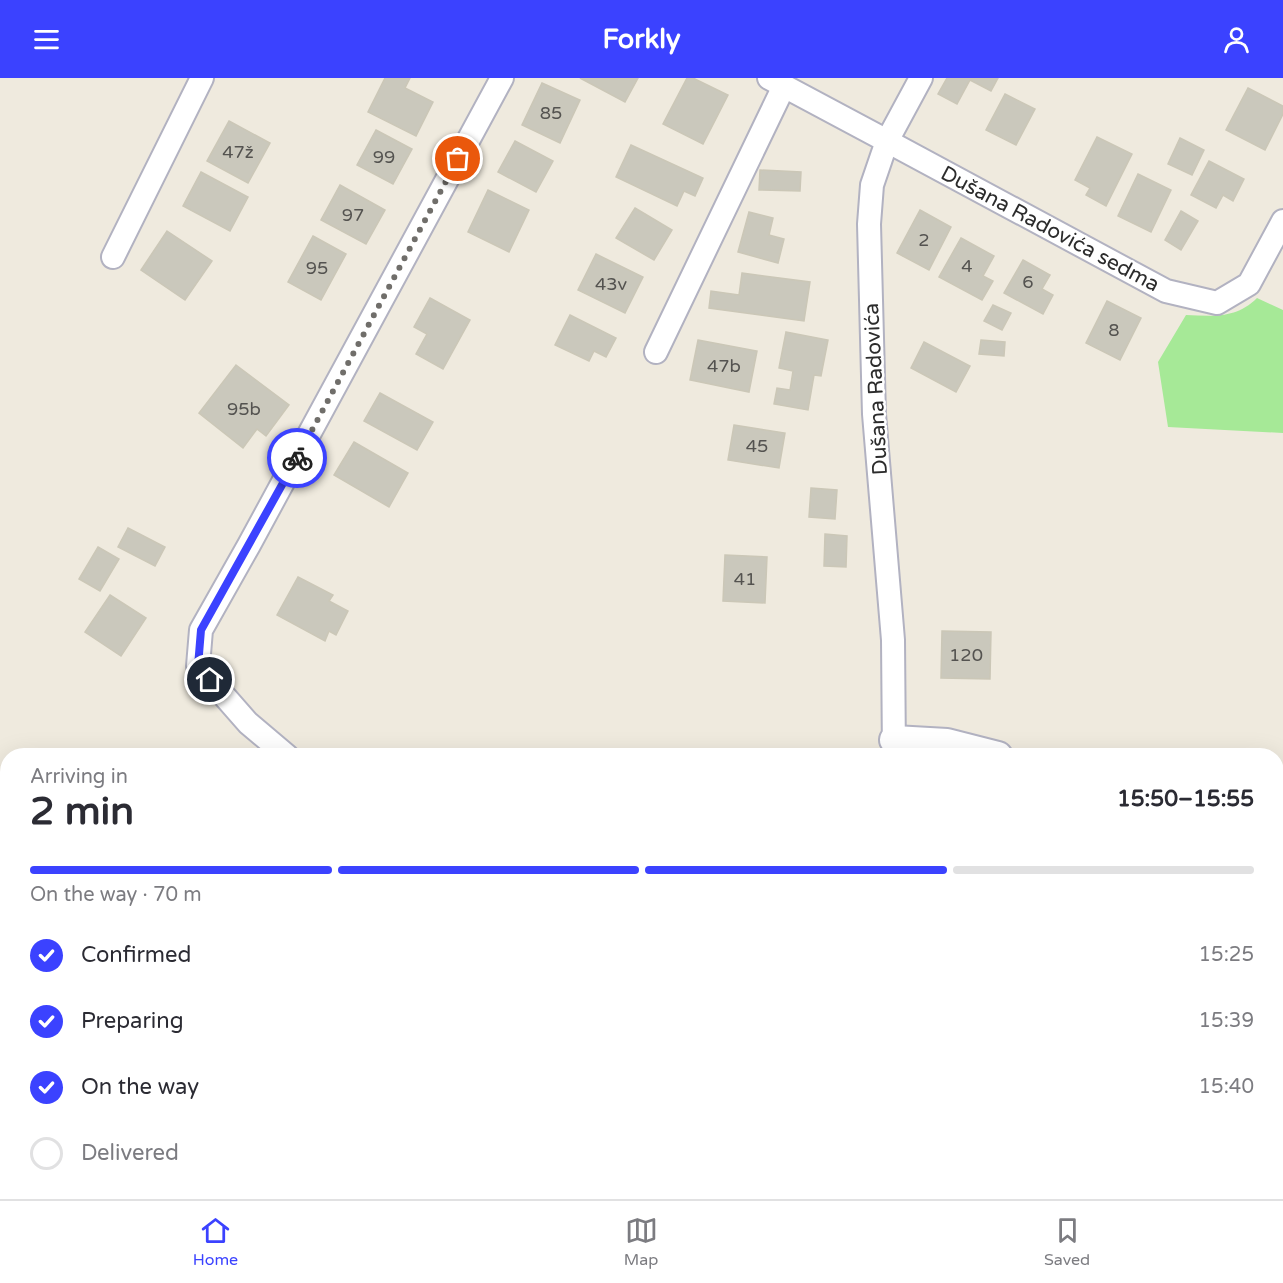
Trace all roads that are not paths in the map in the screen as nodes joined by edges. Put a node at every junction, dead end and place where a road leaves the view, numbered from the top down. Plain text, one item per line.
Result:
1 (202, 78) edge
2 (502, 78) edge
3 (921, 78) edge
4 (777, 82) edge
5 (887, 141) junction
6 (1283, 221) edge
7 (113, 257) dead end
8 (656, 352) dead end
9 (278, 748) edge
10 (894, 748) edge
11 (967, 748) edge

1 - 7 street
2 - 9 street
3 - 5 street, Dušana Radovića
4 - 5 street
4 - 8 street
5 - 6 street, Dušana Radovića sedma
5 - 10 street, Dušana Radovića
10 - 11 street

